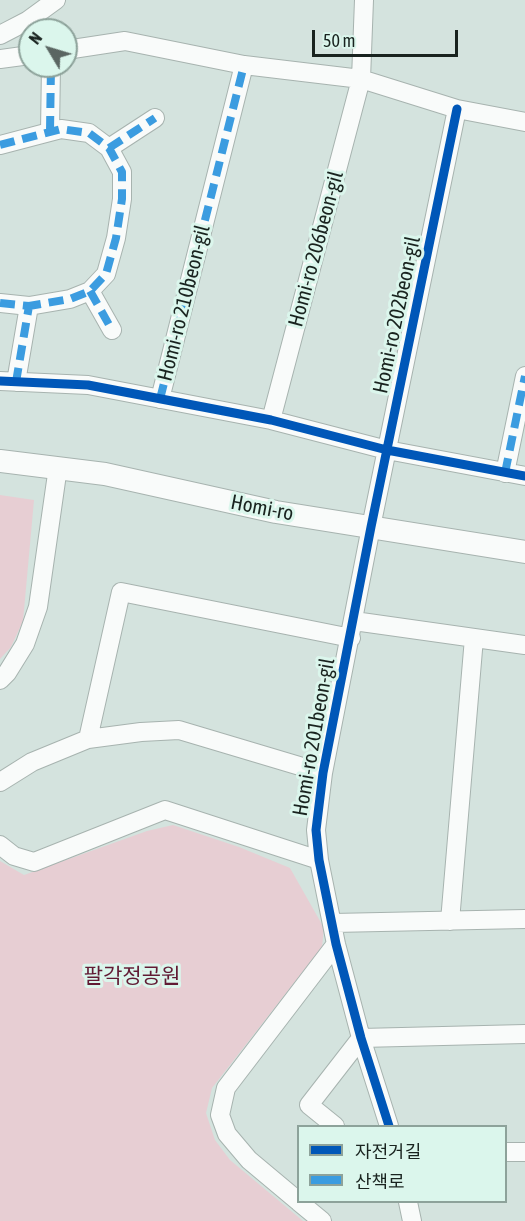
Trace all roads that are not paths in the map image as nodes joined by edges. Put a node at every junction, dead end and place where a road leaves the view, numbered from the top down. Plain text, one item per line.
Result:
1 (56, 0) edge
2 (364, 0) edge
3 (0, 35) edge
4 (78, 48) edge
5 (18, 57) edge
6 (0, 59) edge
7 (244, 65) junction
8 (51, 78) edge
9 (361, 79) junction
10 (457, 109) junction
11 (155, 118) dead end
12 (525, 122) edge
13 (50, 131) junction
14 (0, 144) edge
15 (109, 147) junction
16 (90, 291) junction
17 (0, 303) edge
18 (28, 306) junction
19 (112, 330) dead end
20 (525, 376) edge
21 (8, 381) edge
22 (160, 399) junction
23 (271, 420) junction
24 (387, 450) junction
25 (0, 461) edge
26 (58, 467) junction
27 (505, 473) junction
28 (525, 476) edge
29 (371, 527) junction
30 (525, 552) edge
31 (352, 630) junction
32 (474, 638) junction
33 (525, 645) edge
34 (0, 680) edge
35 (88, 739) junction
36 (323, 773) junction
37 (0, 782) edge
38 (0, 845) edge
39 (319, 860) junction
40 (525, 919) edge
41 (450, 921) junction
42 (333, 923) junction
43 (336, 944) junction
44 (525, 1034) edge
45 (361, 1038) junction
46 (334, 1125) edge
47 (389, 1125) edge
48 (507, 1152) edge
49 (525, 1152) edge
50 (297, 1199) edge
51 (301, 1203) edge
52 (408, 1203) edge
53 (322, 1221) edge
54 (412, 1221) edge

1 - 3 street
2 - 9 street, Homi-ro 206beon-gil
4 - 7 street
5 - 6 street
7 - 9 street
7 - 22 street, Homi-ro 210beon-gil
8 - 13 street
9 - 10 street
9 - 23 street, Homi-ro 206beon-gil
10 - 12 street
10 - 24 street, Homi-ro 202beon-gil
11 - 15 street
13 - 14 street
13 - 15 street
15 - 16 street
16 - 18 street
16 - 19 street
17 - 18 street
18 - 21 street
20 - 27 street
21 - 22 street, Homi-ro 210beon-gil
22 - 23 street
23 - 24 street
24 - 27 street
24 - 29 street, Homi-ro 202beon-gil
25 - 26 street, Homi-ro
26 - 29 street, Homi-ro
26 - 34 street
27 - 28 street
29 - 30 street, Homi-ro
29 - 31 street, Homi-ro 201beon-gil
31 - 32 street
31 - 35 street, Homi-ro 201beon-gil
31 - 36 street, Homi-ro 201beon-gil
32 - 33 street
32 - 41 street
35 - 36 street, Homi-ro 201beon-gil
35 - 37 street
36 - 39 street, Homi-ro 201beon-gil
38 - 39 street
39 - 42 street, Homi-ro 201beon-gil
40 - 41 street
41 - 42 street
42 - 43 street, Homi-ro 201beon-gil
43 - 45 street, Homi-ro 201beon-gil
43 - 50 street
44 - 45 street
45 - 46 street
45 - 47 street, Homi-ro 201beon-gil
48 - 49 street
51 - 53 street
52 - 54 street

